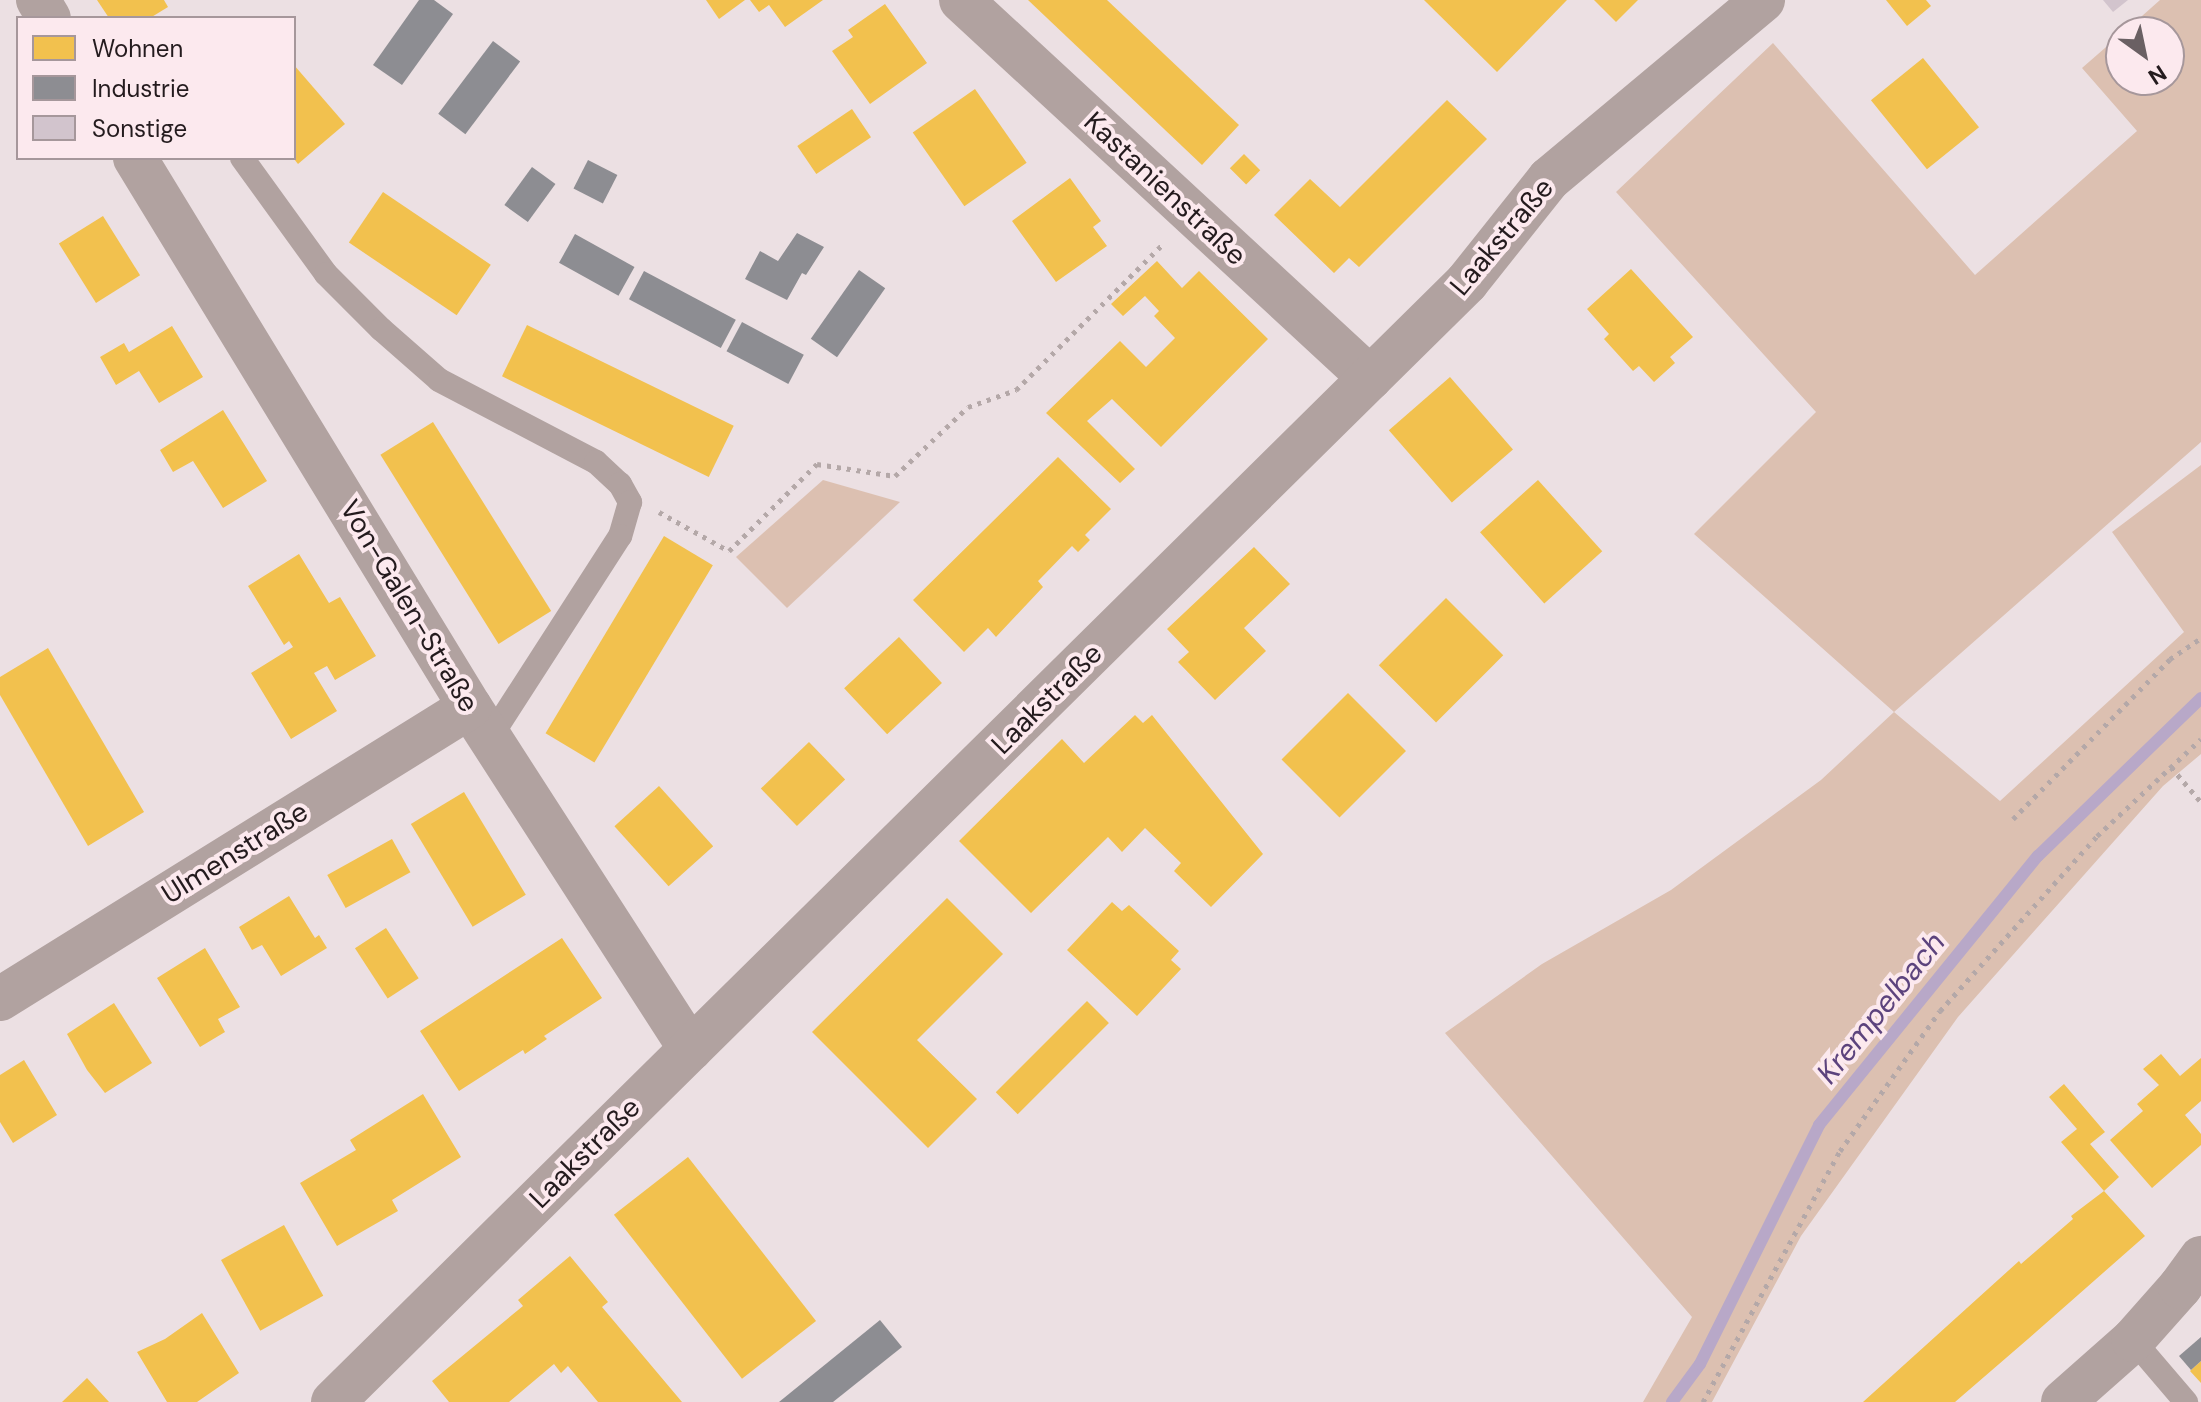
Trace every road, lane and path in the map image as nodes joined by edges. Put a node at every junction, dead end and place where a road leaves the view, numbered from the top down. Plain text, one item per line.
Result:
1 (961, 0) edge
2 (1763, 0) edge
3 (136, 160) edge
4 (243, 160) edge
5 (1193, 215) junction
6 (1370, 378) junction
7 (630, 502) junction
8 (2201, 638) edge
9 (480, 722) junction
10 (2201, 739) edge
11 (2171, 767) junction
12 (2201, 802) edge
13 (2013, 819) dead end
14 (0, 999) edge
15 (690, 1049) junction
16 (2201, 1258) edge
17 (2133, 1340) junction
18 (333, 1402) edge
19 (1703, 1402) edge
20 (2063, 1402) edge
21 (2186, 1402) edge

1 - 5 street, Kastanienstraße
2 - 6 street, Laakstraße
3 - 9 street, Von-Galen-Straße
4 - 7 lane
5 - 6 street, Kastanienstraße
5 - 7 path
6 - 15 street, Laakstraße
7 - 9 lane
8 - 13 path
9 - 14 street, Ulmenstraße
9 - 15 street, Von-Galen-Straße
10 - 11 path
11 - 12 path
11 - 19 path
15 - 18 street, Laakstraße
16 - 17 street
17 - 20 street
17 - 21 lane

